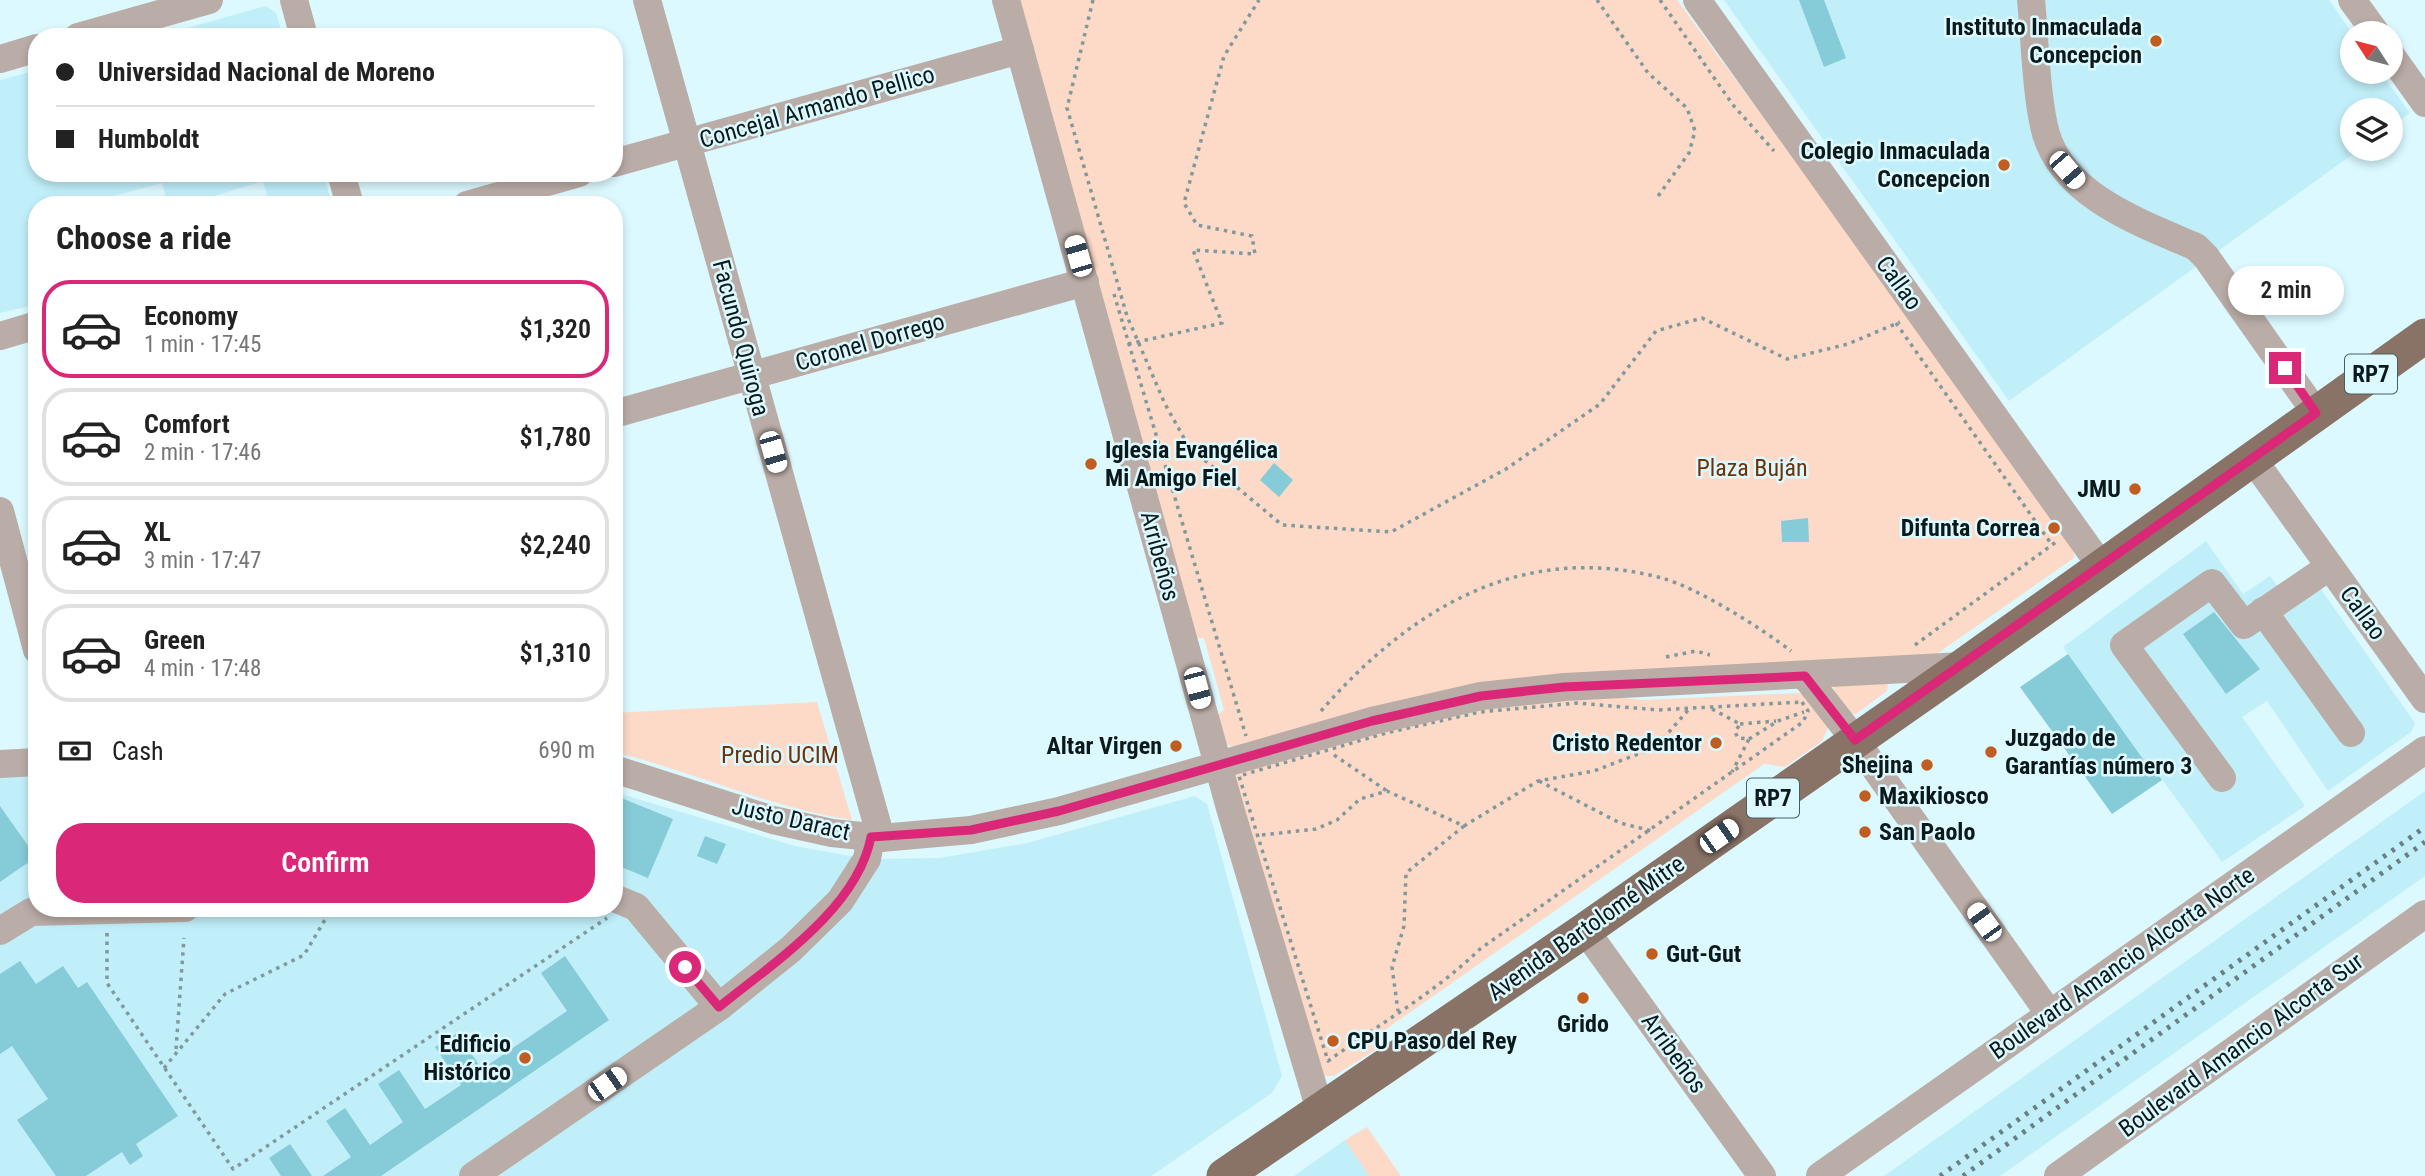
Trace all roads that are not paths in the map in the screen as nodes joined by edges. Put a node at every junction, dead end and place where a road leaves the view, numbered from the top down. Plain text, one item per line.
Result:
1 (209, 0) edge
2 (293, 0) edge
3 (648, 0) edge
4 (1006, 0) edge
5 (1697, 0) edge
6 (2031, 0) edge
7 (2352, 0) edge
8 (2367, 21) edge
9 (110, 28) edge
10 (301, 28) edge
11 (1020, 50) junction
12 (28, 51) edge
13 (0, 59) edge
14 (2403, 72) edge
15 (2425, 103) edge
16 (687, 143) junction
17 (623, 161) edge
18 (548, 182) edge
19 (498, 196) edge
20 (1085, 282) junction
21 (28, 327) edge
22 (0, 335) edge
23 (2425, 336) edge
24 (751, 375) junction
25 (623, 411) edge
26 (2316, 413) junction
27 (2252, 458) junction
28 (0, 512) edge
29 (2101, 566) junction
30 (2329, 567) junction
31 (28, 578) edge
32 (2263, 611) junction
33 (1798, 664) junction
34 (1963, 666) junction
35 (2425, 699) edge
36 (2351, 733) dead end
37 (1855, 740) junction
38 (2425, 750) edge
39 (28, 762) edge
40 (0, 764) edge
41 (1218, 766) junction
42 (623, 772) edge
43 (2222, 778) dead end
44 (876, 837) junction
45 (623, 901) edge
46 (28, 914) edge
47 (2425, 914) edge
48 (1585, 930) junction
49 (0, 931) edge
50 (719, 1007) junction
51 (2049, 1013) junction
52 (1320, 1110) junction
53 (2071, 1172) edge
54 (473, 1176) edge
55 (1224, 1176) edge
56 (1762, 1176) edge
57 (1820, 1176) edge

1 - 9 street
2 - 10 street
3 - 16 street, Facundo Quiroga
4 - 11 street, Arribeños
5 - 29 street, Callao
6 - 26 street
7 - 8 street
11 - 16 street, Concejal Armando Pellico
11 - 20 street, Arribeños
12 - 13 street
14 - 15 street
16 - 17 street, Concejal Armando Pellico
16 - 24 street, Facundo Quiroga
18 - 19 street
20 - 24 street, Coronel Dorrego
20 - 41 street, Arribeños
21 - 22 street
23 - 26 main road, Avenida Bartolomé Mitre / RP7
24 - 25 street, Coronel Dorrego
24 - 44 street, Facundo Quiroga
26 - 27 main road, Avenida Bartolomé Mitre / RP7
27 - 29 main road, Avenida Bartolomé Mitre / RP7
27 - 30 street, Callao
28 - 31 street
29 - 34 main road, Avenida Bartolomé Mitre / RP7
30 - 32 street
30 - 35 street, Callao
32 - 36 street
32 - 43 street
33 - 34 street, Justo Daract
33 - 37 street
33 - 41 street, Justo Daract
34 - 37 main road, Avenida Bartolomé Mitre / RP7
37 - 48 main road, Avenida Bartolomé Mitre / RP7
37 - 51 street
38 - 51 street, Boulevard Amancio Alcorta Norte
39 - 40 street
41 - 44 street, Justo Daract
41 - 52 street, Arribeños
42 - 44 street, Justo Daract
44 - 50 street
45 - 50 street
46 - 49 street
47 - 53 street, Boulevard Amancio Alcorta Sur
48 - 52 main road, Avenida Bartolomé Mitre / RP7
48 - 56 street, Arribeños
50 - 54 street
51 - 57 street, Boulevard Amancio Alcorta Norte
52 - 55 main road, Avenida Bartolomé Mitre / RP7

